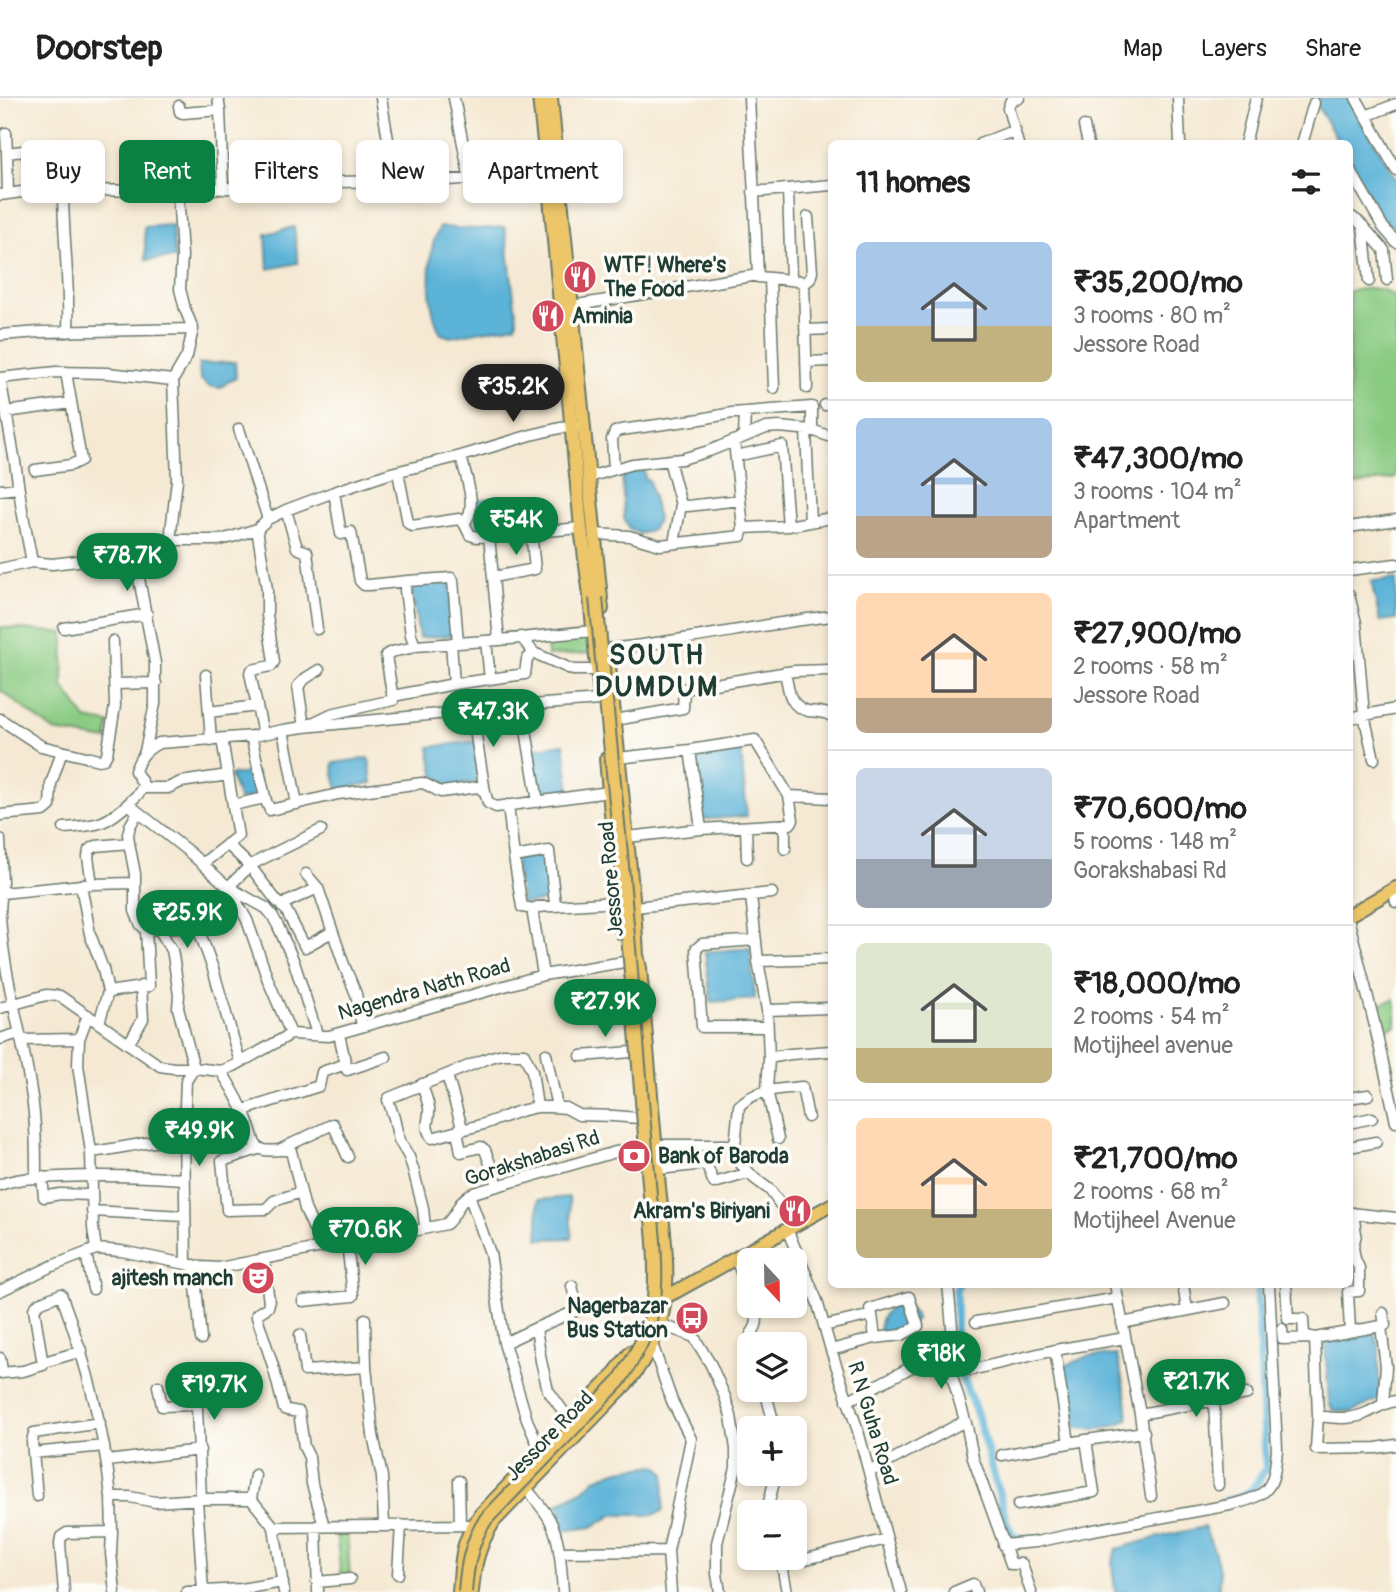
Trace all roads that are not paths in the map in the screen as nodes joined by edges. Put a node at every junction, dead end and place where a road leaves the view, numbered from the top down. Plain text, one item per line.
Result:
1 (218, 98) edge
2 (381, 98) edge
3 (454, 98) edge
4 (539, 98) edge
5 (551, 98) edge
6 (749, 98) edge
7 (1019, 98) edge
8 (1178, 98) edge
9 (1256, 98) edge
10 (1356, 98) edge
11 (1314, 103) dead end
12 (1396, 104) edge
13 (179, 106) dead end
14 (220, 110) junction
15 (1366, 116) junction
16 (1084, 126) dead end
17 (1015, 130) junction
18 (6, 133) dead end
19 (388, 140) edge
20 (546, 140) edge
21 (552, 140) edge
22 (990, 140) edge
23 (1017, 140) edge
24 (1087, 140) edge
25 (1180, 140) edge
26 (1246, 140) edge
27 (1303, 140) edge
28 (463, 144) edge
29 (21, 151) edge
30 (7, 153) junction
31 (1396, 170) edge
32 (1353, 175) edge
33 (356, 182) edge
34 (828, 186) edge
35 (215, 189) edge
36 (223, 189) junction
37 (788, 189) junction
38 (752, 192) junction
39 (4, 194) edge
40 (61, 203) edge
41 (179, 203) edge
42 (556, 203) edge
43 (808, 217) dead end
44 (1353, 218) edge
45 (1363, 226) junction
46 (1396, 242) edge
47 (758, 275) junction
48 (770, 278) junction
49 (790, 280) junction
50 (1387, 280) dead end
51 (1369, 282) dead end
52 (804, 284) junction
53 (566, 307) junction
54 (193, 329) junction
55 (828, 329) edge
56 (806, 330) junction
57 (68, 332) junction
58 (0, 335) edge
59 (828, 361) edge
60 (806, 362) junction
61 (66, 372) junction
62 (0, 378) edge
63 (173, 380) junction
64 (774, 388) dead end
65 (807, 388) dead end
66 (71, 403) junction
67 (6, 412) junction
68 (745, 412) junction
69 (578, 427) junction
70 (239, 429) dead end
71 (809, 430) junction
72 (828, 436) edge
73 (739, 439) junction
74 (461, 456) junction
75 (736, 456) junction
76 (669, 460) junction
77 (614, 469) junction
78 (34, 470) dead end
79 (398, 472) junction
80 (589, 477) junction
81 (19, 488) junction
82 (0, 490) edge
83 (334, 492) junction
84 (740, 500) junction
85 (681, 505) junction
86 (286, 510) junction
87 (268, 519) junction
88 (828, 519) edge
89 (1396, 520) edge
90 (810, 522) junction
91 (464, 523) junction
92 (788, 526) junction
93 (1353, 526) edge
94 (581, 528) junction
95 (743, 528) junction
96 (257, 529) junction
97 (531, 532) junction
98 (594, 534) junction
99 (489, 536) junction
100 (170, 540) junction
101 (674, 543) junction
102 (133, 547) junction
103 (33, 562) junction
104 (1396, 564) edge
105 (0, 569) edge
106 (1353, 569) edge
107 (493, 577) junction
108 (408, 581) junction
109 (595, 591) junction
110 (1353, 611) edge
111 (147, 614) junction
112 (828, 615) edge
113 (64, 628) dead end
114 (317, 629) dead end
115 (593, 631) junction
116 (521, 637) junction
117 (499, 640) junction
118 (113, 641) dead end
119 (486, 641) junction
120 (454, 643) junction
121 (415, 646) junction
122 (607, 649) junction
123 (534, 653) junction
124 (319, 670) dead end
125 (597, 670) junction
126 (828, 670) edge
127 (785, 673) junction
128 (206, 675) dead end
129 (490, 679) junction
130 (156, 683) junction
131 (115, 684) junction
132 (454, 684) junction
133 (1362, 686) junction
134 (1353, 688) edge
135 (393, 698) junction
136 (600, 700) junction
137 (257, 706) junction
138 (522, 706) junction
139 (1396, 709) edge
140 (472, 711) junction
141 (209, 712) junction
142 (828, 714) edge
143 (1364, 715) junction
144 (1353, 717) edge
145 (0, 719) edge
146 (396, 719) junction
147 (615, 720) junction
148 (304, 727) junction
149 (283, 730) junction
150 (263, 734) junction
151 (251, 736) junction
152 (216, 739) junction
153 (690, 750) junction
154 (62, 751) junction
155 (145, 751) junction
156 (618, 758) junction
157 (1374, 759) dead end
158 (228, 775) junction
159 (143, 788) junction
160 (485, 792) junction
161 (609, 792) junction
162 (789, 796) junction
163 (265, 798) junction
164 (828, 798) edge
165 (538, 802) junction
166 (128, 804) junction
167 (297, 804) junction
168 (233, 805) junction
169 (508, 805) junction
170 (138, 812) junction
171 (0, 815) edge
172 (785, 824) junction
173 (746, 827) junction
174 (64, 828) dead end
175 (701, 829) junction
176 (321, 830) dead end
177 (627, 837) junction
178 (0, 839) edge
179 (129, 843) junction
180 (228, 844) junction
181 (785, 849) dead end
182 (513, 856) junction
183 (747, 858) dead end
184 (202, 863) junction
185 (250, 866) junction
186 (306, 874) dead end
187 (135, 883) junction
188 (87, 885) junction
189 (2, 886) edge
190 (228, 887) junction
191 (317, 888) junction
192 (772, 893) dead end
193 (1395, 893) edge
194 (751, 896) junction
195 (618, 902) junction
196 (555, 904) junction
197 (282, 907) junction
198 (634, 907) junction
199 (534, 909) junction
200 (1353, 913) edge
201 (0, 914) edge
202 (159, 929) junction
203 (146, 930) junction
204 (332, 932) junction
205 (1353, 938) edge
206 (756, 940) junction
207 (637, 955) junction
208 (828, 959) edge
209 (758, 961) junction
210 (624, 962) junction
211 (543, 975) junction
212 (141, 986) junction
213 (108, 992) junction
214 (13, 1004) junction
215 (0, 1008) edge
216 (828, 1008) edge
217 (767, 1010) junction
218 (88, 1015) junction
219 (99, 1023) junction
220 (362, 1026) junction
221 (767, 1027) junction
222 (291, 1034) junction
223 (317, 1034) junction
224 (339, 1034) junction
225 (20, 1037) junction
226 (0, 1038) edge
227 (79, 1039) junction
228 (129, 1043) junction
229 (828, 1051) edge
230 (632, 1052) junction
231 (546, 1054) dead end
232 (581, 1056) dead end
233 (386, 1057) dead end
234 (769, 1058) junction
235 (240, 1062) junction
236 (346, 1064) junction
237 (194, 1068) junction
238 (221, 1071) junction
239 (447, 1074) junction
240 (422, 1084) junction
241 (767, 1090) junction
242 (1368, 1095) dead end
243 (1353, 1097) edge
244 (557, 1107) junction
245 (537, 1108) junction
246 (244, 1110) junction
247 (808, 1117) dead end
248 (638, 1118) junction
249 (1372, 1118) dead end
250 (1353, 1122) edge
251 (1396, 1122) edge
252 (461, 1130) junction
253 (778, 1139) dead end
254 (184, 1140) junction
255 (1376, 1142) dead end
256 (736, 1144) junction
257 (656, 1145) junction
258 (641, 1146) junction
259 (1353, 1146) edge
260 (258, 1149) junction
261 (278, 1150) junction
262 (90, 1152) junction
263 (348, 1157) dead end
264 (658, 1169) junction
265 (749, 1173) junction
266 (90, 1176) junction
267 (39, 1178) junction
268 (184, 1179) junction
269 (0, 1185) edge
270 (498, 1185) junction
271 (301, 1192) junction
272 (91, 1195) junction
273 (469, 1195) junction
274 (828, 1207) edge
275 (92, 1210) junction
276 (1353, 1213) edge
277 (184, 1216) junction
278 (1396, 1218) edge
279 (1353, 1221) edge
280 (791, 1227) junction
281 (425, 1228) junction
282 (346, 1242) junction
283 (322, 1247) junction
284 (1353, 1247) edge
285 (1353, 1247) edge
286 (91, 1251) junction
287 (736, 1259) joint
288 (264, 1260) junction
289 (190, 1265) junction
290 (572, 1286) dead end
291 (948, 1288) edge
292 (1116, 1288) edge
293 (1184, 1288) edge
294 (1269, 1288) edge
295 (1286, 1288) edge
296 (93, 1289) dead end
297 (0, 1290) edge
298 (650, 1297) junction
299 (665, 1297) junction
300 (1118, 1298) junction
301 (303, 1301) dead end
302 (1225, 1303) dead end
303 (1187, 1310) junction
304 (1383, 1313) dead end
305 (872, 1315) junction
306 (365, 1319) dead end
307 (976, 1322) dead end
308 (1396, 1322) edge
309 (1122, 1323) junction
310 (660, 1324) junction
311 (824, 1326) junction
312 (1383, 1326) junction
313 (536, 1328) junction
314 (1282, 1329) dead end
315 (1350, 1331) junction
316 (300, 1335) dead end
317 (638, 1338) junction
318 (875, 1338) junction
319 (1125, 1338) junction
320 (1315, 1338) junction
321 (201, 1339) dead end
322 (504, 1343) junction
323 (652, 1344) junction
324 (831, 1350) junction
325 (1055, 1350) junction
326 (82, 1351) junction
327 (0, 1358) edge
328 (947, 1359) junction
329 (44, 1362) junction
330 (366, 1367) junction
331 (971, 1370) dead end
332 (0, 1373) edge
333 (158, 1386) dead end
334 (1247, 1394) dead end
335 (1214, 1400) junction
336 (847, 1401) junction
337 (1396, 1401) edge
338 (1383, 1403) junction
339 (1140, 1414) junction
340 (1318, 1416) junction
341 (965, 1420) junction
342 (570, 1421) junction
343 (100, 1423) junction
344 (1143, 1432) junction
345 (1086, 1440) junction
346 (1069, 1443) junction
347 (1396, 1445) edge
348 (104, 1446) junction
349 (544, 1448) junction
350 (200, 1450) junction
351 (33, 1453) junction
352 (1002, 1455) dead end
353 (107, 1461) junction
354 (869, 1472) junction
355 (255, 1475) dead end
356 (459, 1481) dead end
357 (1218, 1485) dead end
358 (526, 1489) junction
359 (37, 1496) dead end
360 (1151, 1496) dead end
361 (111, 1497) junction
362 (199, 1499) junction
363 (251, 1499) junction
364 (1018, 1505) dead end
365 (384, 1525) junction
366 (401, 1525) junction
367 (467, 1525) junction
368 (320, 1526) junction
369 (274, 1527) junction
370 (489, 1530) junction
371 (113, 1532) junction
372 (887, 1539) junction
373 (1003, 1545) junction
374 (668, 1551) junction
375 (559, 1552) junction
376 (807, 1559) edge
377 (782, 1570) edge
378 (398, 1574) dead end
379 (346, 1580) dead end
380 (283, 1587) edge
381 (317, 1587) edge
382 (202, 1591) edge
383 (64, 1592) edge
384 (115, 1592) edge
385 (187, 1592) edge
386 (459, 1592) edge
387 (464, 1592) edge
388 (471, 1592) edge
389 (563, 1592) edge
390 (671, 1592) edge
391 (720, 1592) edge
392 (787, 1592) edge
393 (901, 1592) edge
394 (954, 1592) edge
395 (976, 1592) edge
396 (1031, 1592) edge

1 - 14 street
2 - 19 street
3 - 28 street
4 - 20 main road, Jessore Road
5 - 21 main road, Jessore Road
6 - 38 street
7 - 17 street
8 - 25 street
9 - 26 street
10 - 15 street
11 - 27 street
12 - 15 street
13 - 14 street
14 - 36 street
15 - 31 street
16 - 24 street
17 - 22 street
17 - 23 street
18 - 30 street
29 - 30 street
30 - 39 street
32 - 46 street
33 - 36 street
34 - 37 street
35 - 36 street
37 - 38 street
37 - 49 street
38 - 47 street
40 - 57 street
41 - 54 street
42 - 53 main road, Jessore Road
43 - 52 street
44 - 45 street
45 - 50 street
45 - 51 street
47 - 48 street
47 - 53 street
48 - 49 street
48 - 64 street
49 - 52 street
52 - 56 street
53 - 69 main road, Jessore Road
54 - 57 street
54 - 63 street
55 - 56 street
56 - 60 street
57 - 58 street
59 - 60 street
60 - 65 street
61 - 62 street
61 - 63 street
61 - 66 street
62 - 67 street
63 - 100 street
66 - 67 street
66 - 78 street
67 - 81 street
68 - 71 street
68 - 73 street
68 - 77 street
69 - 74 street
69 - 80 main road, Jessore Road
69 - 94 main road, Jessore Road
70 - 87 street
71 - 72 street
71 - 73 street
71 - 90 street
73 - 75 street
73 - 76 street
74 - 79 street
74 - 91 street
75 - 84 street
75 - 92 street
76 - 77 street
76 - 85 street
77 - 80 street
79 - 83 street
79 - 91 street
80 - 98 main road, Jessore Road
81 - 82 street
81 - 103 street
83 - 86 street
83 - 108 street
84 - 85 street
84 - 95 street
85 - 101 street
86 - 87 street
86 - 114 street
87 - 96 street
88 - 90 street
89 - 93 street
90 - 92 street
91 - 99 street
92 - 95 street
94 - 97 street
94 - 109 main road, Jessore Road
95 - 101 street
96 - 100 street
96 - 137 street
97 - 99 street
97 - 107 street
98 - 101 street
98 - 109 main road, Jessore Road
99 - 107 street
100 - 102 street
102 - 103 street
102 - 111 street
103 - 105 street
104 - 106 street
107 - 117 street
108 - 120 street
108 - 121 street
109 - 115 main road, Jessore Road
109 - 122 main road, Jessore Road
109 - 387 main road, bridge
110 - 133 street
111 - 113 street
111 - 130 street
112 - 122 street
115 - 116 street
115 - 125 main road, Jessore Road
116 - 117 street
116 - 123 street
117 - 119 street
118 - 131 street
119 - 120 street
119 - 129 street
120 - 121 street
120 - 132 street
121 - 135 street
122 - 147 main road, Jessore Road
123 - 125 street
123 - 129 street
124 - 148 street
125 - 136 main road, Jessore Road
126 - 127 street
127 - 142 street
127 - 147 street
128 - 141 street
129 - 132 street
130 - 131 street
130 - 155 street
131 - 154 street
132 - 135 street
133 - 134 street
133 - 143 street
135 - 146 street
135 - 148 street
136 - 138 street
136 - 161 main road, Jessore Road
137 - 141 street
137 - 150 street
138 - 140 street
138 - 165 street
139 - 143 street
140 - 146 street
140 - 160 street
141 - 152 street
143 - 144 street
143 - 157 street
145 - 154 street
146 - 148 street
147 - 156 main road, Jessore Road
148 - 149 street
149 - 150 street
149 - 167 street
150 - 151 street
151 - 152 street
151 - 163 street
152 - 155 street
152 - 158 street
153 - 156 street
153 - 162 street
153 - 175 street
154 - 171 street
155 - 159 street
156 - 177 main road, Jessore Road
158 - 159 street
158 - 168 street
159 - 166 street
160 - 167 street
160 - 169 street
161 - 165 street
161 - 195 main road, Jessore Road
162 - 164 street
162 - 172 street
163 - 167 street
163 - 168 street
165 - 169 street
166 - 170 street
166 - 174 street
168 - 180 street
169 - 182 street
170 - 179 street
170 - 184 street
172 - 173 street
172 - 181 street
173 - 175 street
173 - 183 street
175 - 177 street
176 - 185 street
177 - 198 main road, Jessore Road
178 - 189 street
179 - 187 street
179 - 188 street
180 - 184 street
180 - 185 street
182 - 196 street
182 - 199 street
184 - 190 street
185 - 190 street
185 - 197 street
186 - 191 street
187 - 188 street
187 - 203 street
188 - 189 street
188 - 213 street
189 - 201 street
190 - 222 street
190 - 223 street
191 - 197 street
191 - 204 street
192 - 194 street
193 - 200 main road
194 - 198 street
194 - 206 street
195 - 196 street
195 - 198 street
195 - 210 main road, Jessore Road
196 - 199 street
197 - 204 street
198 - 207 main road, Jessore Road
199 - 211 street
201 - 214 street
202 - 203 street
202 - 235 street
202 - 237 street
203 - 212 street
204 - 220 street
205 - 251 street
206 - 209 street
206 - 221 street
207 - 210 street, Nagendra Nath Road
207 - 257 main road, Jessore Road
208 - 209 street
209 - 217 street
210 - 211 street, Nagendra Nath Road
210 - 230 main road, Jessore Road
211 - 220 street, Nagendra Nath Road
212 - 213 street
212 - 228 street
213 - 219 street
214 - 215 street
214 - 218 street
214 - 225 street
216 - 217 street
217 - 221 street
218 - 219 street
218 - 227 street
219 - 228 street
220 - 224 street, Nagendra Nath Road
221 - 234 street
222 - 223 street, Nagendra Nath Road
222 - 235 street, Nagendra Nath Road
223 - 224 street, Nagendra Nath Road
224 - 236 street
225 - 226 street
225 - 227 street
225 - 267 street
227 - 262 street
228 - 237 street
229 - 234 street
230 - 232 street
230 - 248 main road, Jessore Road
231 - 244 street
233 - 236 street
234 - 241 street
235 - 238 street, Nagendra Nath Road
236 - 246 street
237 - 238 street
237 - 254 street
238 - 246 street
239 - 240 street
239 - 245 street
239 - 252 street
240 - 252 street
240 - 281 street
241 - 247 street
241 - 253 street
241 - 256 street
242 - 243 street
244 - 245 street
244 - 248 street
245 - 252 street
246 - 260 street
248 - 258 main road, Jessore Road
249 - 250 street
252 - 270 street
254 - 262 street
254 - 268 street
255 - 259 street
256 - 257 street, Gorakshabasi Rd
256 - 265 street
257 - 258 street, Gorakshabasi Rd
257 - 264 main road, Jessore Road
258 - 270 street, Gorakshabasi Rd
258 - 298 main road, Jessore Road
260 - 261 street
260 - 271 street
261 - 263 street
261 - 271 street
262 - 266 street
264 - 265 street
264 - 299 main road, Jessore Road
265 - 280 street, R N Guha Road
266 - 267 street
266 - 268 street
266 - 272 street
267 - 269 street
267 - 272 street
268 - 277 street
270 - 273 street, Gorakshabasi Rd
271 - 283 street
272 - 275 street
273 - 281 street, Gorakshabasi Rd
273 - 322 street
274 - 280 main road
275 - 277 street
275 - 286 street
276 - 278 street
277 - 289 street
279 - 284 street
280 - 287 main road
280 - 311 street, R N Guha Road
281 - 282 street, Gorakshabasi Rd
282 - 283 street, Gorakshabasi Rd
282 - 301 street
283 - 288 street, Gorakshabasi Rd
285 - 315 street
286 - 289 street, Gorakshabasi Rd
286 - 296 street
286 - 297 street, Gorakshabasi Rd
287 - 299 main road
288 - 289 street, Gorakshabasi Rd
288 - 368 street
289 - 321 street
290 - 313 street
291 - 328 street
292 - 300 street
293 - 303 street
294 - 373 street
295 - 320 street
298 - 299 main road
298 - 317 main road, Jessore Road
299 - 310 main road, Jessore Road
300 - 307 street
300 - 309 street
302 - 303 street
303 - 309 street
304 - 312 street
305 - 311 street
305 - 318 street
305 - 318 street
306 - 330 street
308 - 312 street
309 - 319 street
310 - 323 main road, Jessore Road
310 - 391 street
311 - 324 street, R N Guha Road
312 - 315 street
312 - 338 street
313 - 322 street
313 - 342 street
314 - 320 street
315 - 320 street
316 - 330 street
317 - 323 street
317 - 342 main road, Jessore Road
318 - 324 street
319 - 325 street
319 - 339 street
320 - 340 street
322 - 349 street
323 - 358 main road, Jessore Road
323 - 374 street
324 - 336 street, R N Guha Road
325 - 331 street
325 - 346 street
326 - 329 street
326 - 329 street
326 - 343 street
327 - 332 street
328 - 336 street
328 - 341 street
329 - 332 street
330 - 365 street
333 - 350 street
334 - 335 street
335 - 339 street
335 - 357 street
336 - 354 street, R N Guha Road
337 - 338 street
338 - 340 street
339 - 344 street
340 - 347 street
341 - 354 street
341 - 373 street
342 - 349 main road, Jessore Road
343 - 348 street
343 - 351 street
344 - 345 street
344 - 360 street
345 - 346 street
345 - 364 street
346 - 352 street
348 - 351 street
348 - 353 street
349 - 367 main road, Jessore Road
350 - 353 street
350 - 362 street
351 - 359 street
353 - 361 street
354 - 372 street, R N Guha Road
355 - 363 street
356 - 367 street
358 - 370 main road, Jessore Road
358 - 375 street
361 - 362 street
361 - 371 street
362 - 363 street
362 - 382 street
363 - 369 street
365 - 366 street
365 - 368 street
366 - 367 street
366 - 378 street
367 - 370 street
367 - 386 main road, Jessore Road
368 - 369 street
368 - 381 street
369 - 380 street
370 - 388 main road, Jessore Road
371 - 383 street
371 - 384 street
372 - 376 street
372 - 393 street, R N Guha Road
373 - 396 street
374 - 375 street
374 - 390 street
375 - 389 street
377 - 392 street
379 - 381 street
380 - 382 street
382 - 385 street
394 - 395 street

